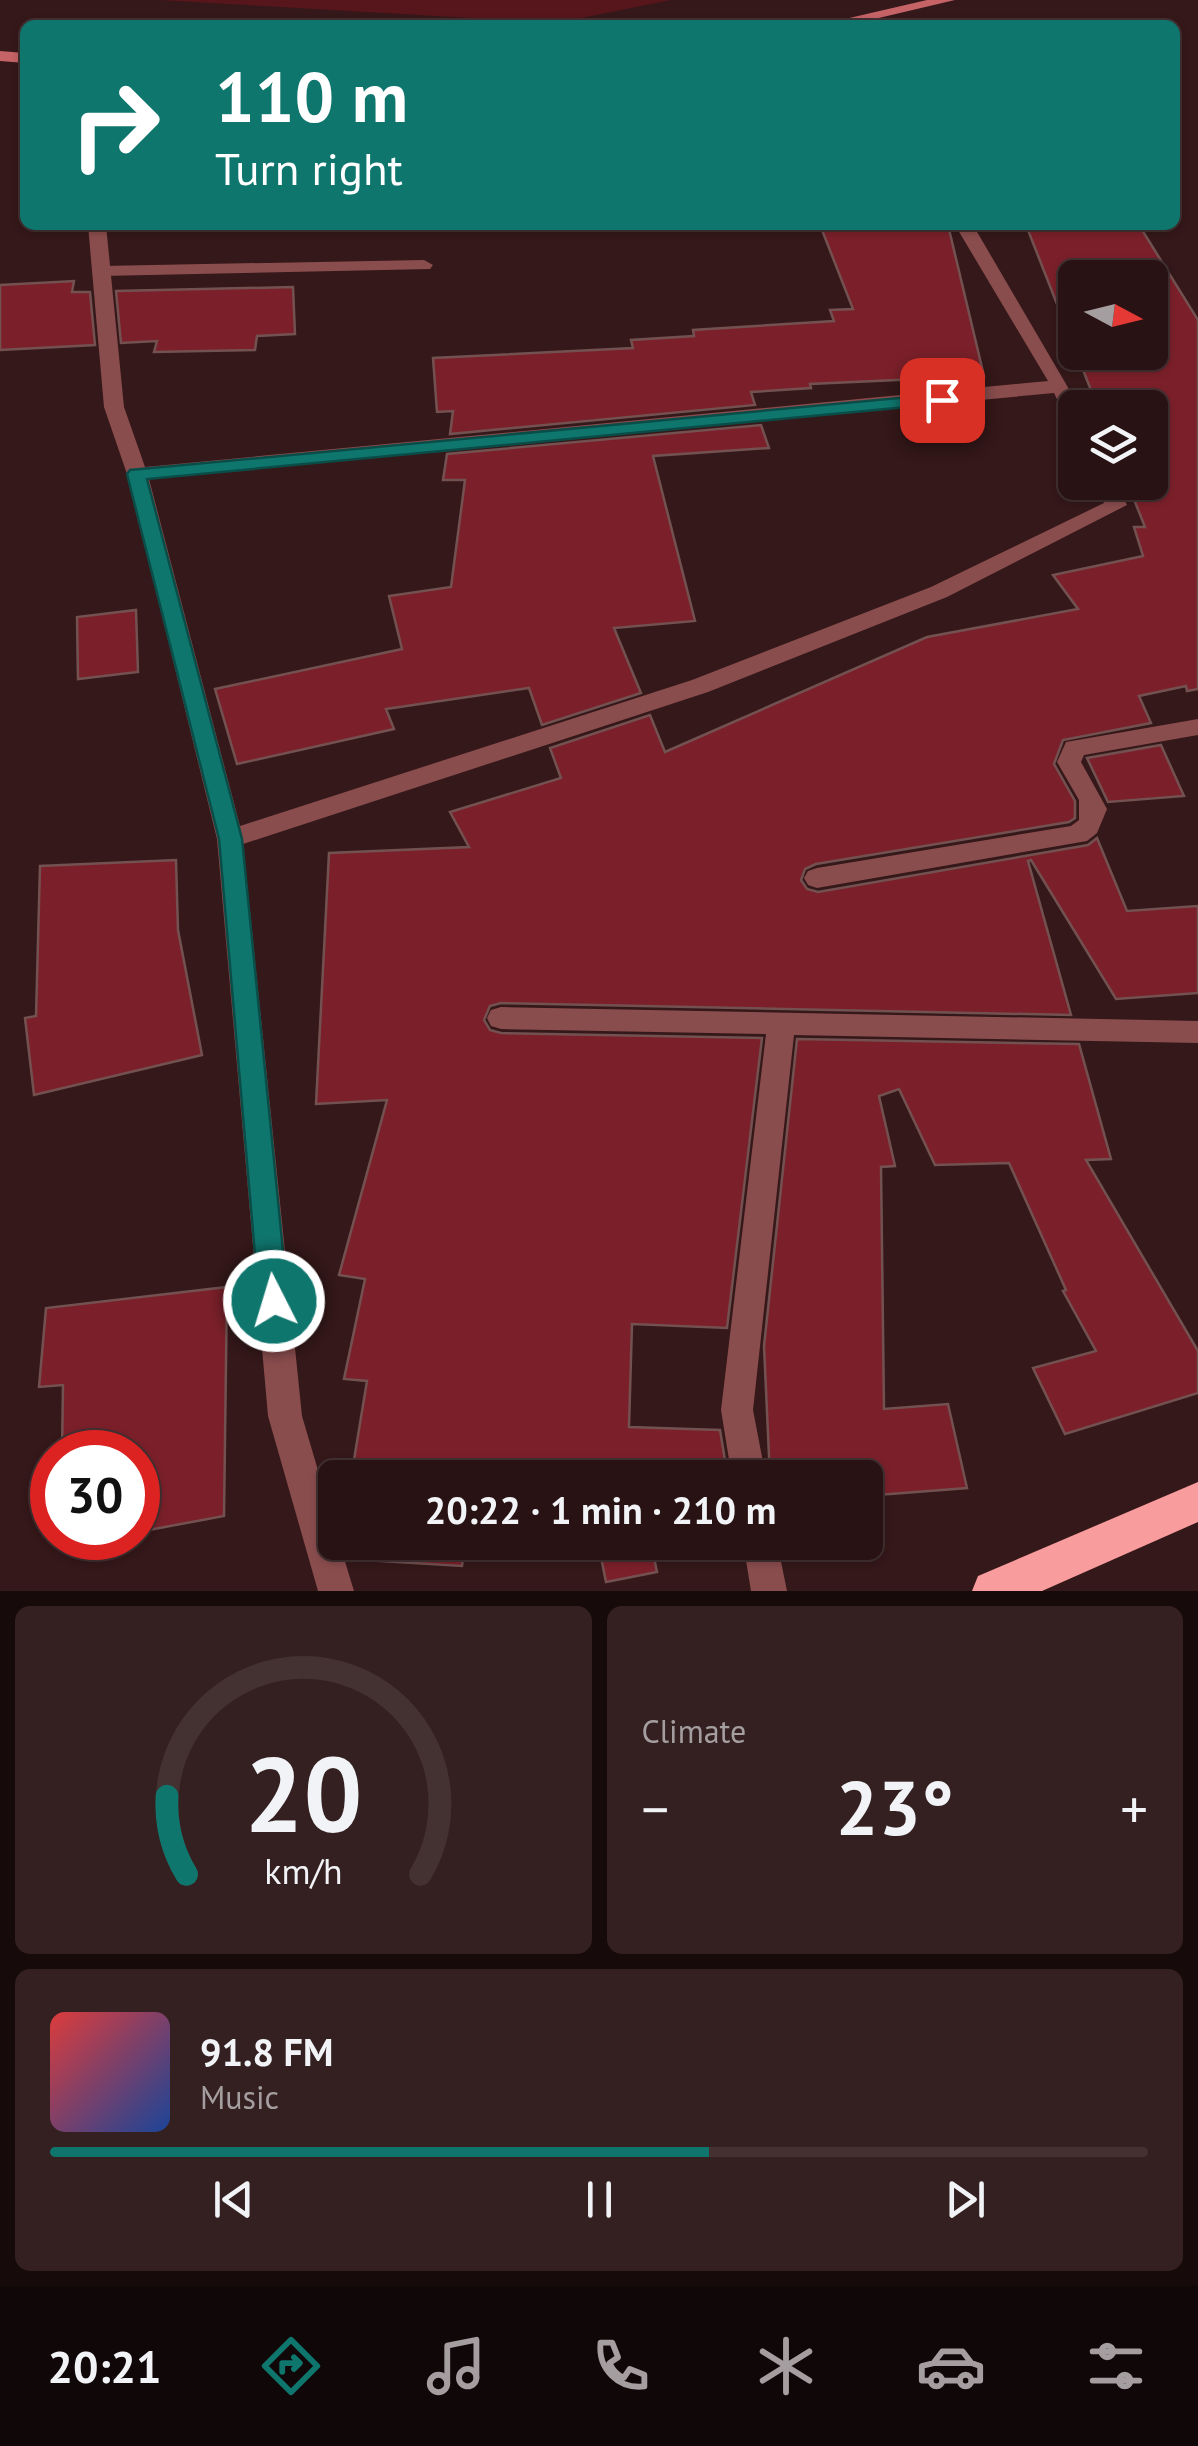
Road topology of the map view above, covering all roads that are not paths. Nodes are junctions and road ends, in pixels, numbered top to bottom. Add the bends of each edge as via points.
1 (948, 0) edge
2 (856, 20) edge
3 (98, 230) edge
4 (967, 230) edge
5 (424, 265) dead end
6 (102, 271) junction
7 (1060, 386) junction
8 (1062, 390) edge
9 (137, 474) junction
10 (1114, 500) edge
11 (1198, 726) edge
12 (230, 839) junction
13 (817, 878) dead end
14 (501, 1018) dead end
15 (780, 1023) junction
16 (1198, 1032) edge
17 (746, 1460) edge
18 (1198, 1502) edge
19 (763, 1560) edge
20 (336, 1591) edge
21 (769, 1591) edge
22 (992, 1591) edge

1 - 2 main road
3 - 6 street
4 - 7 street
5 - 6 street
6 - 9 street via 114,408
7 - 8 street
7 - 9 street
9 - 12 street
10 - 12 street via 1116,505 939,592 700,686
11 - 13 street via 1075,748 1070,762 1097,814 1078,834
12 - 20 street via 285,1416
14 - 15 street
15 - 16 street
15 - 17 street via 737,1410
18 - 22 highway
19 - 21 street

